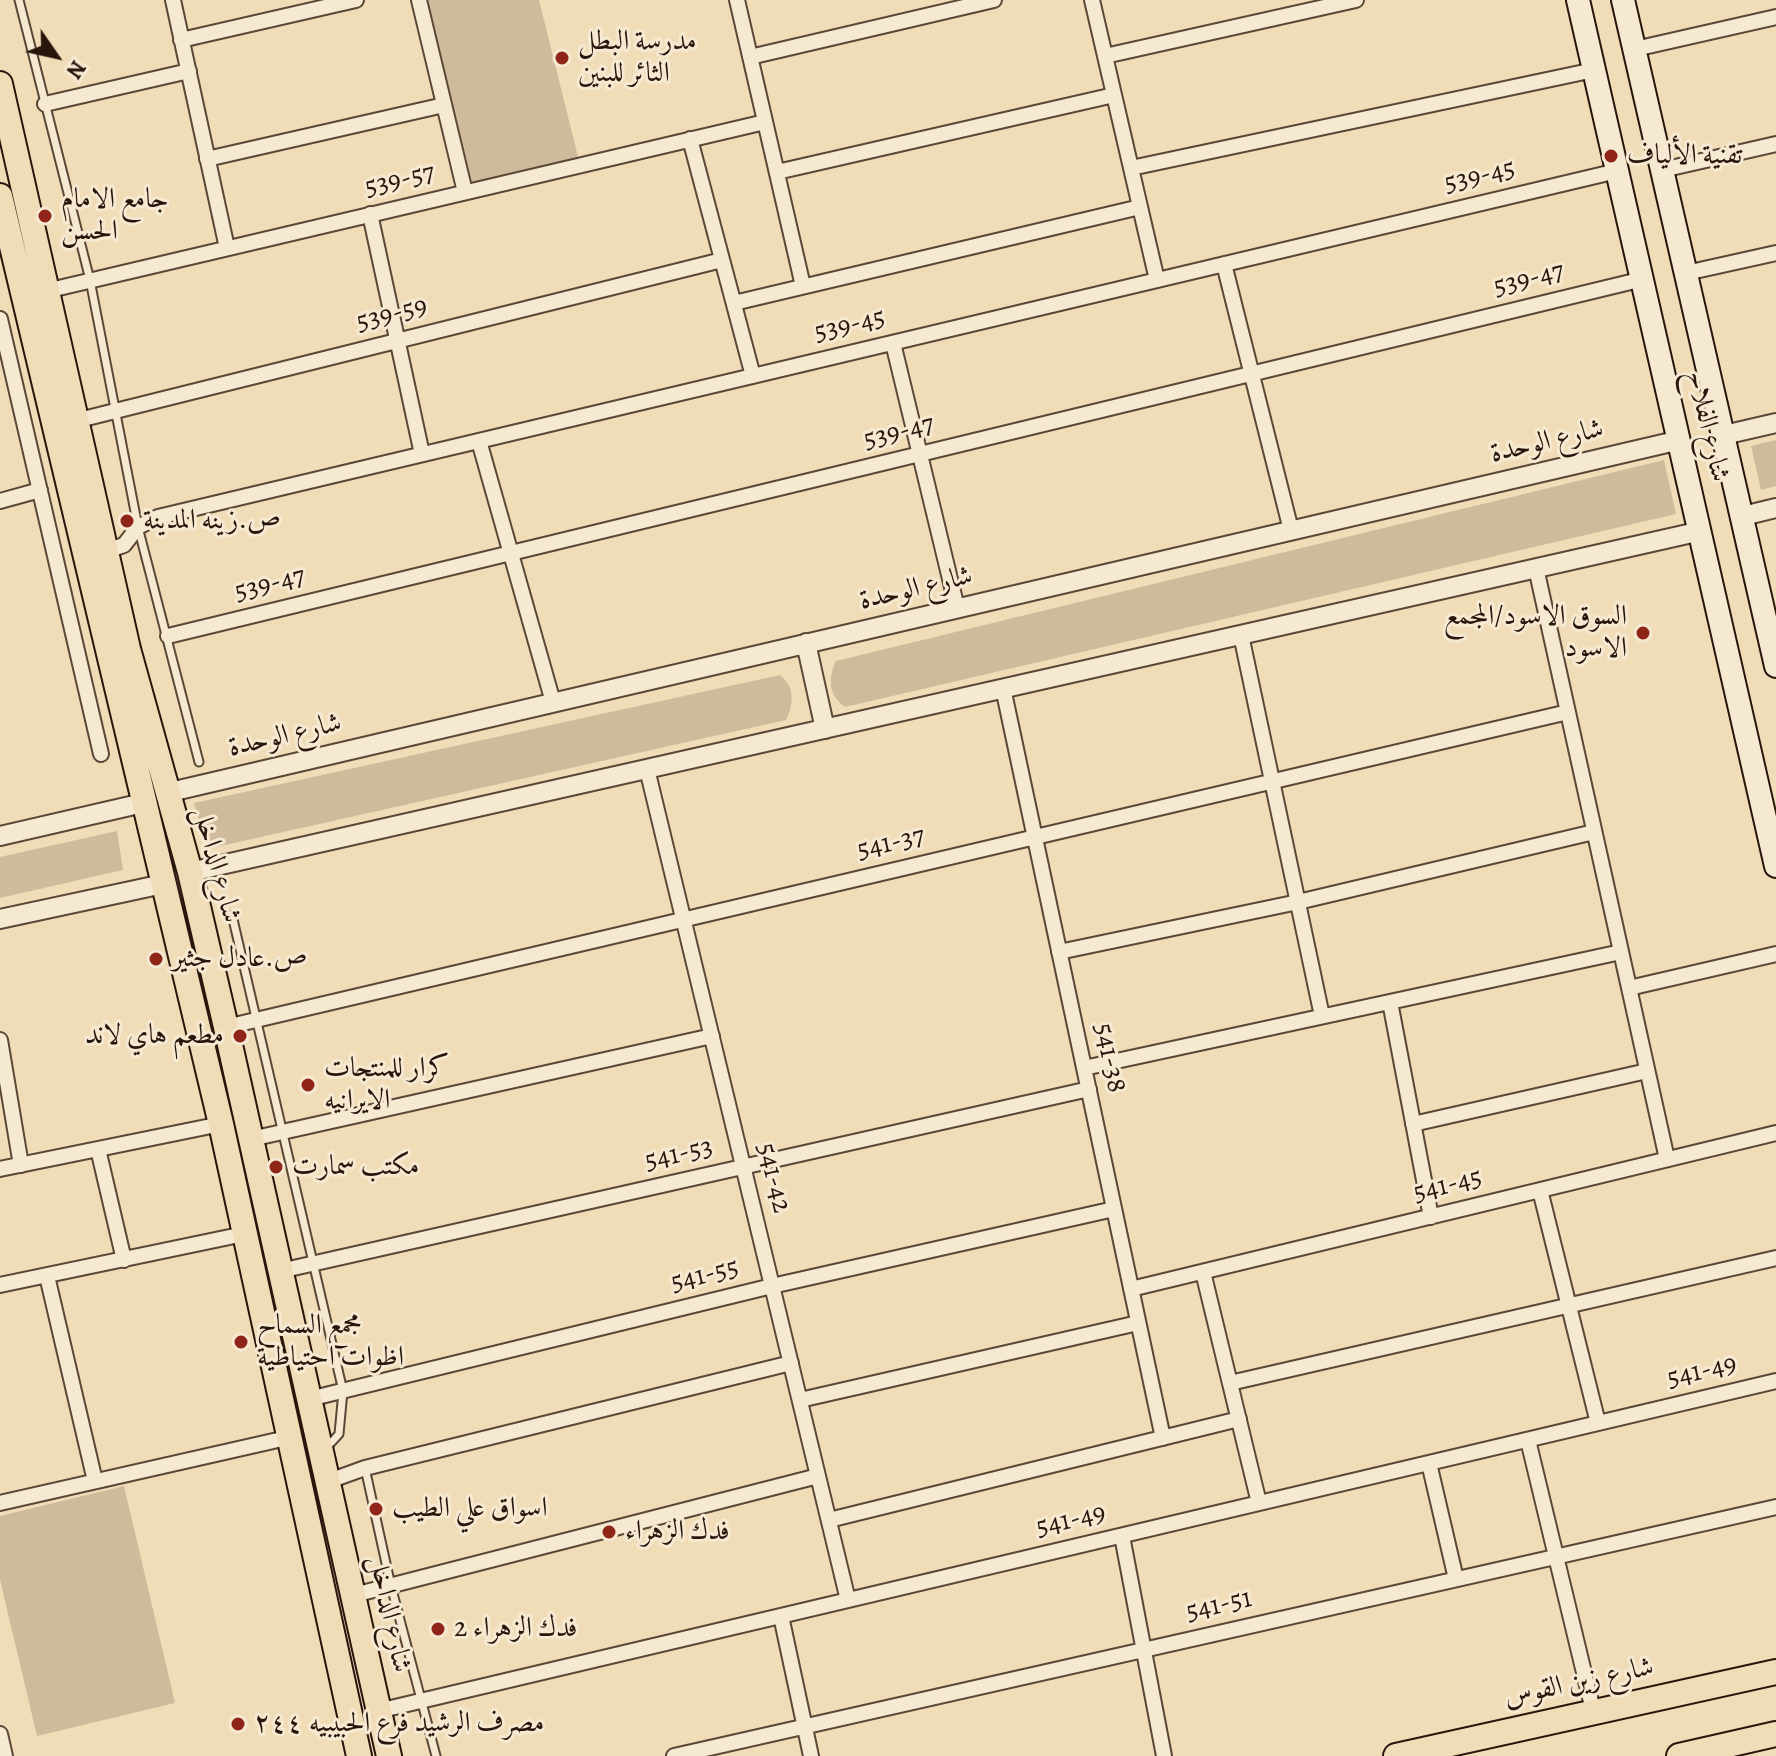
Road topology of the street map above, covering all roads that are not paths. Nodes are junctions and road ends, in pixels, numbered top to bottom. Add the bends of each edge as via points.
1 (19, 0) edge
2 (173, 0) edge
3 (356, 0) edge
4 (419, 0) edge
5 (737, 0) edge
6 (994, 0) edge
7 (1092, 0) edge
8 (1356, 0) edge
9 (1578, 0) edge
10 (1623, 0) edge
11 (1776, 17) edge
12 (181, 40) junction
13 (1635, 49) junction
14 (1105, 56) junction
15 (750, 57) junction
16 (1594, 70) junction
17 (189, 71) junction
18 (0, 84) edge
19 (1114, 95) junction
20 (45, 104) junction
21 (444, 105) junction
22 (765, 122) junction
23 (690, 139) junction
24 (1776, 144) edge
25 (207, 159) junction
26 (1131, 168) junction
27 (1662, 170) junction
28 (1617, 171) junction
29 (777, 172) junction
30 (465, 192) junction
31 (0, 196) edge
32 (1140, 207) junction
33 (370, 214) junction
34 (227, 248) junction
35 (1776, 253) edge
36 (722, 260) junction
37 (1224, 264) junction
38 (1686, 273) junction
39 (1643, 279) junction
40 (90, 280) junction
41 (1157, 280) junction
42 (803, 286) junction
43 (46, 291) junction
44 (734, 303) junction
45 (0, 319) edge
46 (398, 341) junction
47 (893, 343) junction
48 (1252, 374) junction
49 (753, 376) junction
50 (115, 411) junction
51 (75, 421) junction
52 (1776, 423) edge
53 (1724, 435) junction
54 (1680, 440) junction
55 (479, 441) junction
56 (422, 454) junction
57 (920, 454) junction
58 (40, 490) junction
59 (0, 501) edge
60 (1776, 508) edge
61 (1743, 516) junction
62 (138, 527) junction
63 (1291, 530) junction
64 (1701, 531) junction
65 (94, 552) junction
66 (511, 553) junction
67 (56, 559) junction
68 (1536, 568) junction
69 (957, 608) junction
70 (1241, 635) junction
71 (168, 636) junction
72 (806, 643) junction
73 (1776, 666) edge
74 (1003, 688) junction
75 (553, 702) junction
76 (1568, 712) junction
77 (825, 729) junction
78 (101, 754) dead end
79 (199, 762) dead end
80 (647, 769) junction
81 (1272, 782) junction
82 (166, 793) junction
83 (143, 803) junction
84 (1594, 832) junction
85 (0, 836) edge
86 (1035, 837) junction
87 (1776, 866) edge
88 (190, 872) junction
89 (163, 884) junction
90 (1298, 902) junction
91 (232, 915) dead end
92 (0, 919) edge
93 (684, 920) junction
94 (1059, 952) junction
95 (1621, 952) junction
96 (1776, 954) edge
97 (1629, 988) junction
98 (1390, 1002) junction
99 (1322, 1016) junction
100 (258, 1020) junction
101 (226, 1027) junction
102 (712, 1036) junction
103 (0, 1040) edge
104 (1084, 1068) junction
105 (1647, 1071) junction
106 (1089, 1089) junction
107 (221, 1124) junction
108 (1413, 1124) junction
109 (282, 1132) junction
110 (1776, 1133) edge
111 (251, 1139) junction
112 (98, 1149) junction
113 (1667, 1159) junction
114 (21, 1165) junction
115 (743, 1167) junction
116 (0, 1169) edge
117 (1540, 1190) junction
118 (1114, 1209) junction
119 (1431, 1217) junction
120 (244, 1234) junction
121 (1776, 1258) edge
122 (124, 1260) junction
123 (313, 1264) junction
124 (280, 1271) junction
125 (1203, 1272) junction
126 (47, 1276) junction
127 (0, 1285) edge
128 (772, 1286) junction
129 (1131, 1289) junction
130 (1569, 1306) junction
131 (1138, 1323) junction
132 (791, 1363) junction
133 (1776, 1381) edge
134 (1230, 1383) junction
135 (343, 1391) junction
136 (309, 1399) junction
137 (800, 1400) junction
138 (1239, 1419) junction
139 (1598, 1423) junction
140 (291, 1437) junction
141 (1163, 1438) junction
142 (1528, 1440) junction
143 (322, 1452) junction
144 (1429, 1463) junction
145 (365, 1468) junction
146 (818, 1476) junction
147 (95, 1481) junction
148 (329, 1481) junction
149 (0, 1503) edge
150 (1259, 1503) junction
151 (1776, 1507) edge
152 (829, 1520) junction
153 (1122, 1536) junction
154 (1556, 1557) junction
155 (1456, 1579) junction
156 (391, 1586) junction
157 (354, 1595) junction
158 (848, 1600) junction
159 (781, 1616) junction
160 (1144, 1650) junction
161 (1776, 1672) edge
162 (421, 1702) junction
163 (1593, 1710) junction
164 (378, 1711) junction
165 (805, 1726) junction
166 (0, 1734) edge
167 (1776, 1734) edge
168 (5, 1756) edge
169 (359, 1756) edge
170 (389, 1756) edge
171 (436, 1756) edge
172 (674, 1756) edge
173 (811, 1756) edge
174 (1164, 1756) edge
175 (1396, 1756) edge
176 (1679, 1756) edge

1 - 20 lane
2 - 12 street
3 - 12 street
4 - 21 street
5 - 15 street
6 - 15 street
7 - 14 street
8 - 14 street
9 - 16 main road, شارع الفلاح
10 - 13 main road, شارع الفلاح
11 - 13 street
12 - 17 street
13 - 27 main road, شارع الفلاح
14 - 19 street
15 - 22 street
16 - 26 street
16 - 28 main road, شارع الفلاح
17 - 20 street
17 - 25 street
18 - 43 main road, شارع الداخل
19 - 26 street
19 - 29 street
20 - 40 lane
21 - 25 street
21 - 30 street
22 - 23 street, 539-57
22 - 29 street
23 - 30 street, 539-57
23 - 36 street
24 - 27 street
25 - 34 street
26 - 32 street
27 - 38 main road, شارع الفلاح
28 - 37 street, 539-45
28 - 39 main road, شارع الفلاح
29 - 42 street
30 - 33 street, 539-57
31 - 65 main road, شارع الداخل
32 - 41 street
32 - 42 street
33 - 34 street, 539-57
33 - 46 street
34 - 40 street, 539-57
35 - 38 street
36 - 44 street
36 - 46 street, 539-59
37 - 41 street, 539-45
37 - 48 street
38 - 53 main road, شارع الفلاح
39 - 48 street, 539-47
39 - 54 main road, شارع الفلاح
40 - 43 street, 539-57
40 - 50 lane
41 - 47 street, 539-45
42 - 44 street
43 - 51 main road, شارع الداخل
44 - 49 street
45 - 58 street
46 - 50 street, 539-59
46 - 56 street
47 - 49 street, 539-45
47 - 57 street
48 - 57 street, 539-47
48 - 63 street
49 - 55 street, 539-45
50 - 51 street, 539-59
50 - 62 lane
51 - 65 main road, شارع الداخل
52 - 53 street
53 - 61 main road, شارع الفلاح
54 - 63 street, شارع الوحدة
54 - 64 main road, شارع الفلاح
55 - 56 street, 539-45
55 - 66 street
56 - 62 street, 539-45 via 158,517
57 - 66 street, 539-47
57 - 69 street
58 - 59 street
58 - 67 street
60 - 61 street
61 - 73 main road, شارع الفلاح
62 - 65 street, 539-45 via 131,540
62 - 71 lane
63 - 69 street, شارع الوحدة
64 - 68 street
64 - 87 main road, شارع الفلاح
65 - 67 street
65 - 82 main road, شارع الداخل
65 - 83 main road, شارع الداخل
66 - 71 street, 539-47
66 - 75 street
67 - 78 street
68 - 70 street
68 - 76 street
69 - 72 street, شارع الوحدة
70 - 74 street
70 - 81 street
71 - 79 lane
72 - 75 street, شارع الوحدة
72 - 77 street
74 - 77 street
74 - 86 street, 541-38
75 - 82 street, شارع الوحدة
76 - 81 street, 541-37
76 - 84 street
77 - 80 street
80 - 88 street
80 - 93 street, 541-42
81 - 86 street, 541-37
81 - 90 street
82 - 88 main road, شارع الداخل
83 - 85 street
83 - 89 main road, شارع الداخل
84 - 90 street
84 - 95 street
86 - 93 street, 541-37
86 - 94 street, 541-38
88 - 101 main road, شارع الداخل
89 - 92 street
89 - 107 main road, شارع الداخل
90 - 94 street
90 - 99 street
91 - 100 lane
93 - 100 street, 541-37
93 - 102 street, 541-42
94 - 104 street, 541-38
95 - 97 street
95 - 98 street
96 - 97 street
97 - 105 street
98 - 99 street
98 - 108 street
99 - 104 street
100 - 101 street, 541-37
100 - 109 lane
101 - 111 main road, شارع الداخل
102 - 109 street
102 - 115 street, 541-42
103 - 114 street
104 - 106 street, 541-38
105 - 108 street
105 - 113 street
106 - 115 street, 541-53
106 - 118 street, 541-38
107 - 112 street
107 - 120 main road, شارع الداخل
108 - 119 street
109 - 111 street
109 - 123 lane
110 - 113 street, 541-45
111 - 124 main road, شارع الداخل
112 - 114 street
112 - 122 street
113 - 117 street, 541-45
114 - 116 street
115 - 123 street, 541-53
115 - 128 street, 541-42
117 - 119 street, 541-45
117 - 130 street
118 - 128 street, 541-55
118 - 129 street, 541-38
119 - 125 street, 541-45
120 - 122 street
120 - 140 main road, شارع الداخل
121 - 130 street
122 - 126 street
123 - 124 street, 541-53
123 - 135 lane
124 - 136 main road, شارع الداخل
125 - 129 street, 541-45
125 - 134 street
126 - 127 street
126 - 147 street
128 - 132 street, 541-42
128 - 135 street, 541-55
129 - 131 street, 541-38
130 - 134 street
130 - 139 street
131 - 137 street
131 - 141 street, 541-38
132 - 137 street, 541-42
132 - 145 street
133 - 139 street, 541-49
134 - 138 street
135 - 136 street, 541-55
135 - 143 lane via 339,1434
136 - 143 main road, شارع الداخل
137 - 146 street, 541-42
138 - 141 street
138 - 150 street
139 - 142 street, 541-49
140 - 147 street
140 - 169 main road, شارع الداخل
141 - 152 street
142 - 144 street, 541-49
142 - 154 street
143 - 148 main road, شارع الداخل
144 - 150 street, 541-49
144 - 155 street
145 - 148 street
145 - 156 lane
146 - 152 street, 541-42
146 - 156 street
147 - 149 street
148 - 157 main road, شارع الداخل
150 - 153 street, 541-49
151 - 154 street, 541-51
152 - 158 street, 541-42
153 - 158 street, 541-49
153 - 160 street
154 - 155 street, 541-51
154 - 163 street
155 - 160 street, 541-51
156 - 157 street
156 - 162 lane
157 - 164 main road, شارع الداخل
158 - 159 street, 541-49
159 - 162 street, 541-49
159 - 165 street
160 - 165 street, 541-51
160 - 174 street
161 - 163 main road, شارع زين القوس
162 - 164 street, 541-49
162 - 171 lane
163 - 175 main road, شارع زين القوس
164 - 170 main road, شارع الداخل
165 - 172 street, 541-51
165 - 173 street
166 - 168 street
167 - 176 main road

